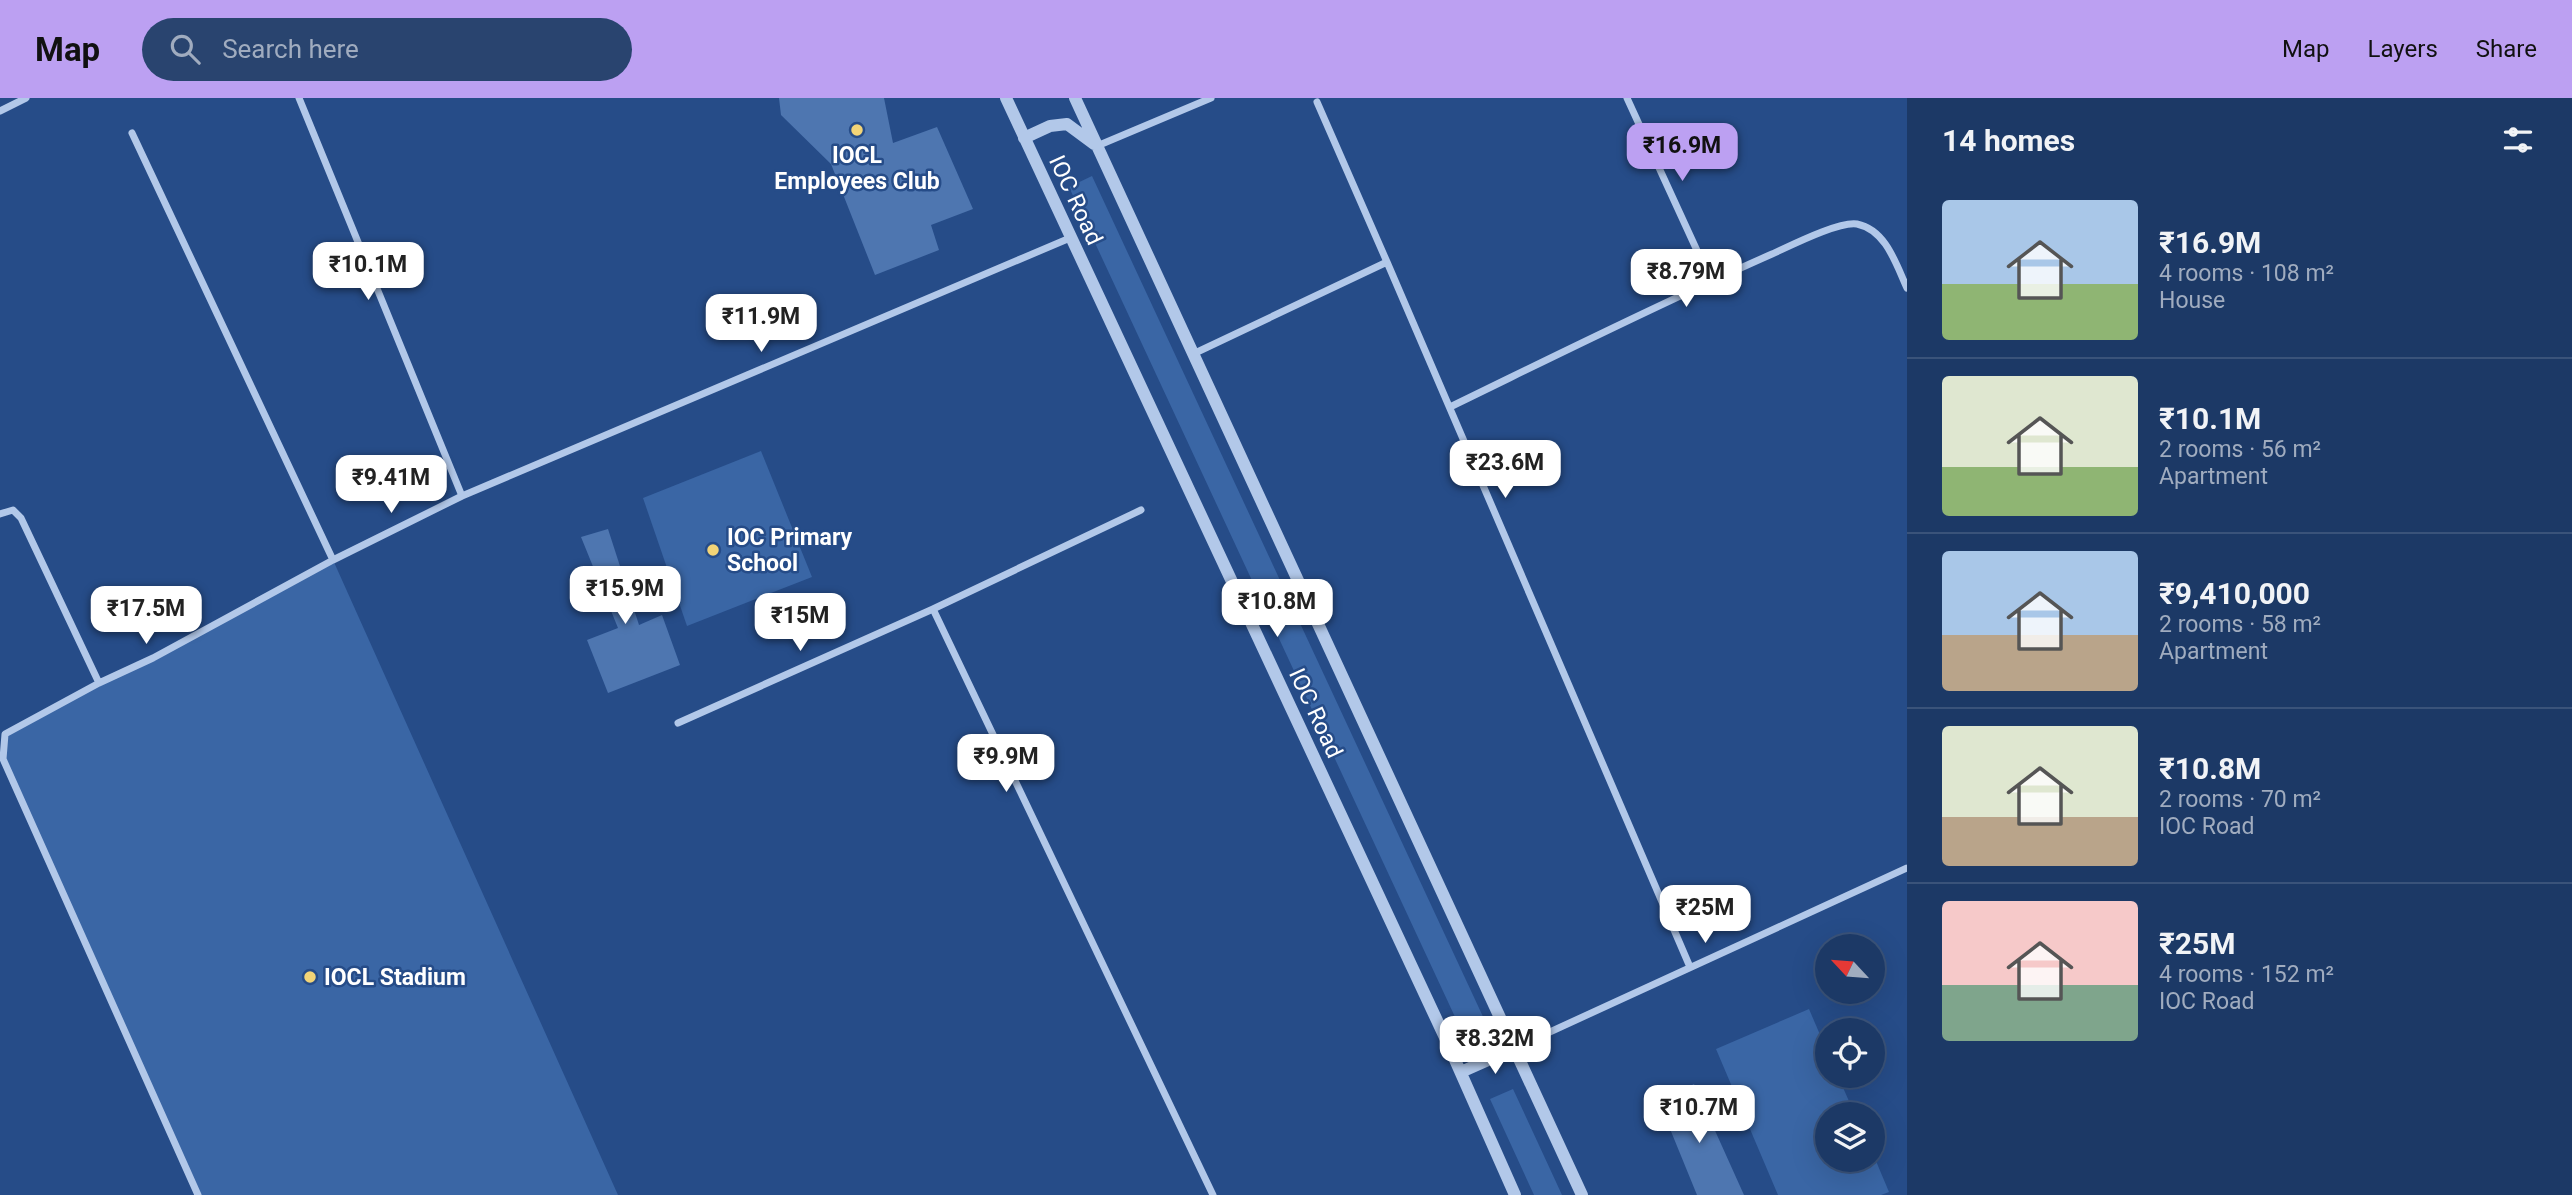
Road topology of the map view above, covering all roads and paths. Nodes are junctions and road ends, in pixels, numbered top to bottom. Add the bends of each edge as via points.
1 (26, 98) edge
2 (299, 98) edge
3 (1006, 98) edge
4 (1075, 98) edge
5 (1210, 98) edge
6 (1627, 98) edge
7 (1317, 102) dead end
8 (0, 110) edge
9 (132, 133) dead end
10 (1024, 138) junction
11 (1097, 146) junction
12 (1070, 238) junction
13 (1387, 262) junction
14 (1712, 281) junction
15 (1907, 288) edge
16 (1192, 355) junction
17 (1450, 407) junction
18 (462, 496) junction
19 (1141, 510) dead end
20 (0, 514) edge
21 (333, 559) junction
22 (933, 609) junction
23 (99, 683) junction
24 (678, 723) dead end
25 (2, 735) edge
26 (1907, 868) edge
27 (1690, 967) junction
28 (1515, 1048) junction
29 (1461, 1072) junction
30 (198, 1195) edge
31 (1213, 1195) edge
32 (1515, 1195) edge
33 (1582, 1195) edge

1 - 8 street
2 - 18 street
3 - 10 street, IOC Road
4 - 11 street, IOC Road
5 - 11 street
6 - 14 street
7 - 13 street
9 - 21 street
10 - 11 street via 1067,124
10 - 12 street, IOC Road
11 - 16 street, IOC Road
12 - 18 street
12 - 29 street, IOC Road
13 - 16 street
13 - 17 street
14 - 15 street via 1821,232 1853,223 1886,243
14 - 17 street
16 - 28 street, IOC Road
17 - 27 street
18 - 21 street
19 - 22 street
20 - 23 street via 13,510 21,518
21 - 23 street
22 - 24 street
22 - 31 street
23 - 25 street
25 - 30 street via 3,759
26 - 27 street
27 - 28 street
28 - 29 street
28 - 33 street, IOC Road
29 - 32 street, IOC Road

